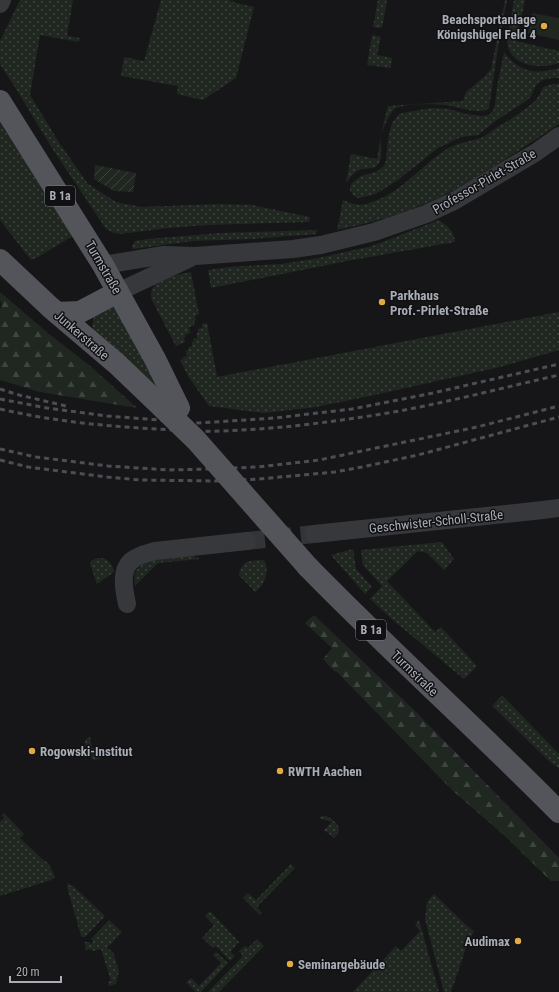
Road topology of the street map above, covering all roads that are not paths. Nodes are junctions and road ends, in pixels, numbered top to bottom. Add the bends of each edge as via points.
1 (2, 0) edge
2 (0, 4) edge
3 (0, 102) edge
4 (559, 136) edge
5 (195, 256) junction
6 (0, 260) edge
7 (103, 265) junction
8 (118, 292) junction
9 (57, 313) junction
10 (172, 408) junction
11 (559, 508) edge
12 (314, 534) tunnel mouth
13 (248, 541) tunnel mouth
14 (127, 604) dead end
15 (559, 812) edge

1 - 2 street
3 - 7 main road, Turmstraße / B 1a
4 - 5 street, Professor-Pirlet-Straße via 454,201 426,214 374,232 293,249
5 - 7 street, Professor-Pirlet-Straße via 164,256
5 - 8 street, Professor-Pirlet-Straße
6 - 9 main road, Junkerstraße / B 1a
7 - 8 main road, Turmstraße / B 1a
8 - 9 main road via 80,312
8 - 10 main road, Turmstraße / B 1a via 155,359
9 - 10 main road, Junkerstraße / B 1a
10 - 15 main road, Turmstraße / B 1a, bridge via 196,440 308,567
11 - 12 street, Geschwister-Scholl-Straße
13 - 14 street via 155,551 141,555 131,561 125,570 124,591

